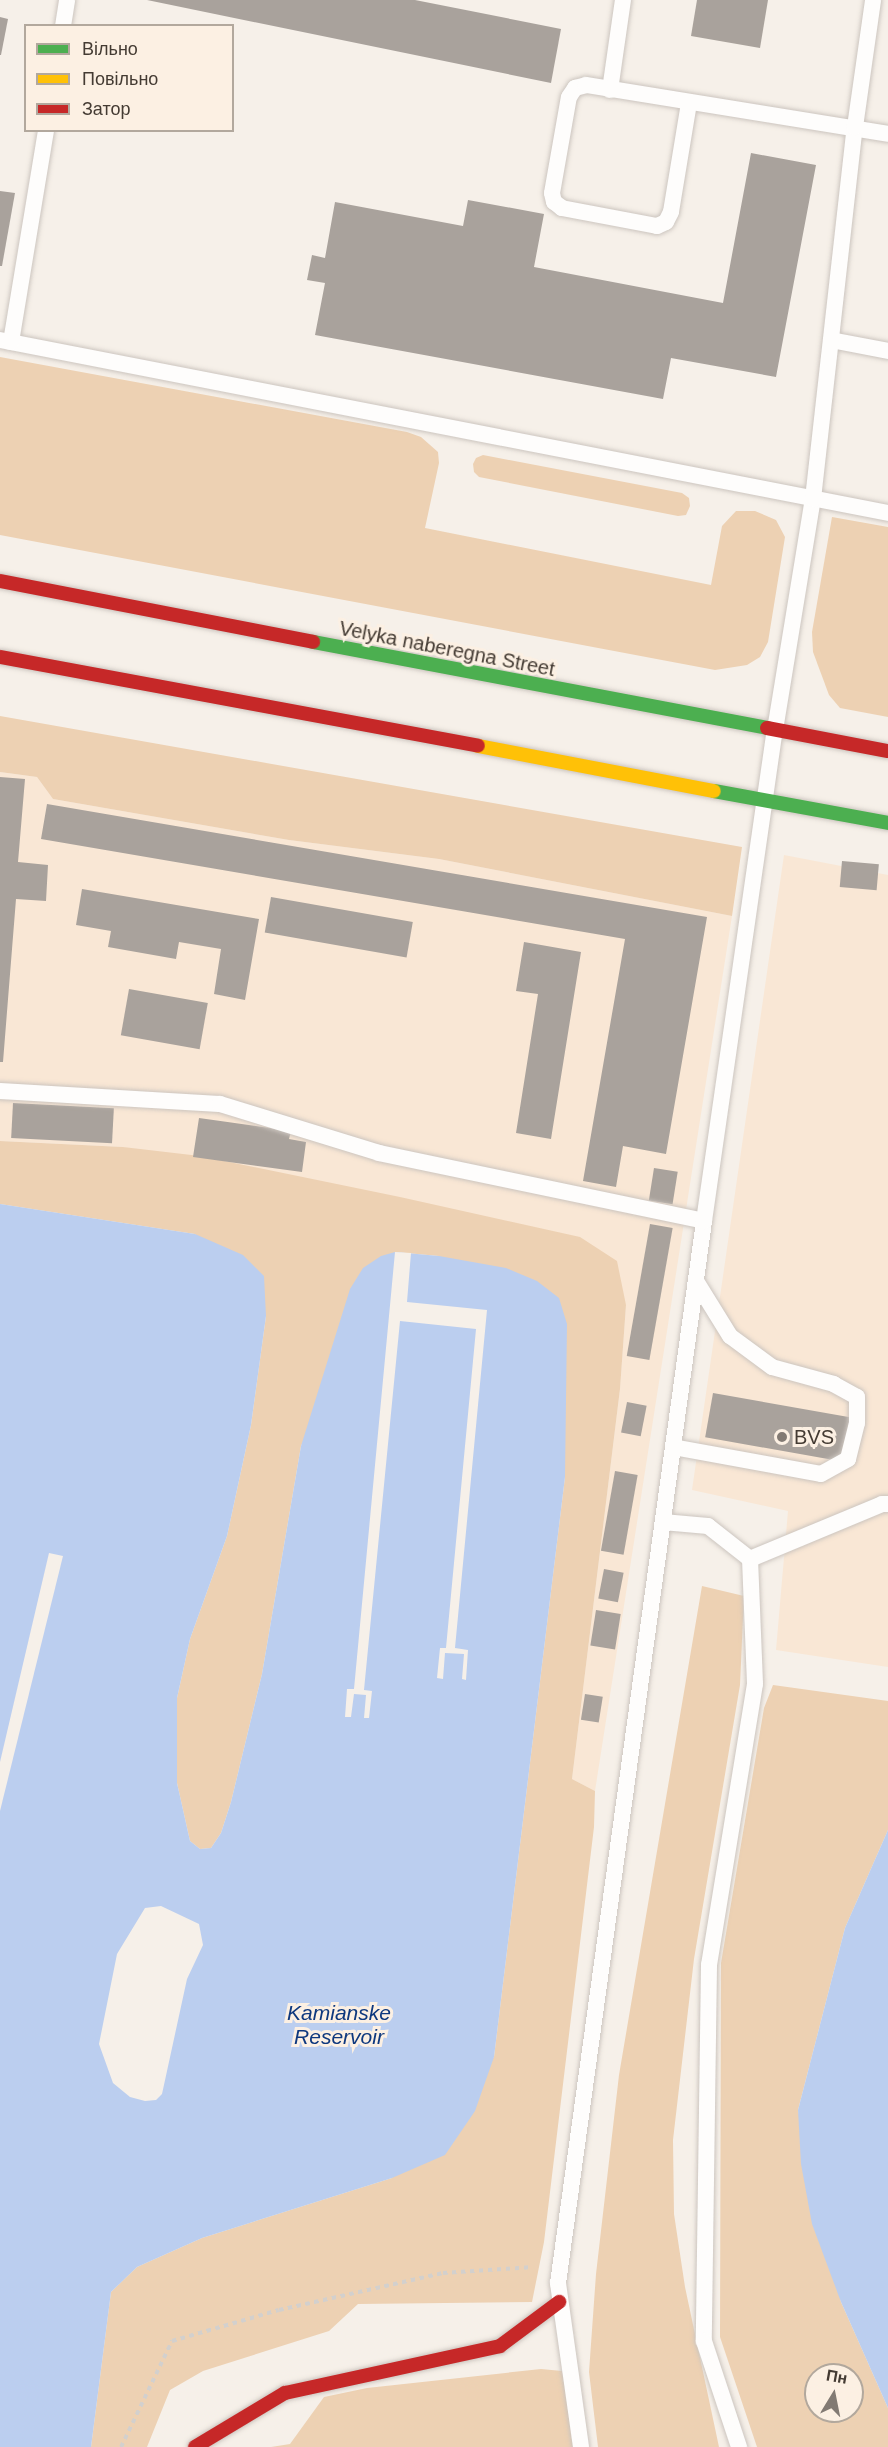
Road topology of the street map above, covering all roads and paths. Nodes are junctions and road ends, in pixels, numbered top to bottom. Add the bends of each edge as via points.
1 (67, 0) edge
2 (623, 0) edge
3 (873, 0) edge
4 (63, 24) edge
5 (610, 90) junction
6 (689, 103) junction
7 (855, 127) junction
8 (46, 132) edge
9 (888, 134) edge
10 (831, 340) junction
11 (6, 341) edge
12 (888, 351) edge
13 (813, 499) junction
14 (888, 513) edge
15 (0, 581) edge
16 (0, 657) edge
17 (775, 730) junction
18 (888, 751) edge
19 (765, 800) junction
20 (888, 823) edge
21 (0, 1091) edge
22 (704, 1221) junction
23 (696, 1281) junction
24 (673, 1447) junction
25 (888, 1504) edge
26 (663, 1522) junction
27 (750, 1559) junction
28 (561, 2265) junction
29 (559, 2301) junction
30 (121, 2447) edge
31 (195, 2447) edge
32 (581, 2447) edge
33 (739, 2447) edge

1 - 4 lane
2 - 5 lane
3 - 7 lane
5 - 6 lane
5 - 6 lane via 586,85 575,88 569,97 552,193 562,208 657,226 666,222 671,212
6 - 7 lane
7 - 9 lane
7 - 10 lane
8 - 11 lane
10 - 12 lane
10 - 13 lane
11 - 13 lane
13 - 14 lane
13 - 17 lane
15 - 17 street, Velyka naberegna Street
16 - 19 street
17 - 18 street, Velyka naberegna Street
17 - 19 lane
19 - 20 street
19 - 22 lane
21 - 22 lane via 220,1104 379,1153
22 - 23 lane
23 - 24 lane
23 - 24 lane via 730,1336 772,1366 834,1384 857,1396 857,1423 848,1459 821,1474
24 - 26 lane
25 - 27 lane
26 - 27 lane via 708,1526
26 - 28 lane
27 - 33 lane via 755,1684 709,1965 704,2341
28 - 29 lane
28 - 30 path via 444,2273 279,2310 172,2341
29 - 31 street via 500,2346 285,2394
29 - 32 lane

